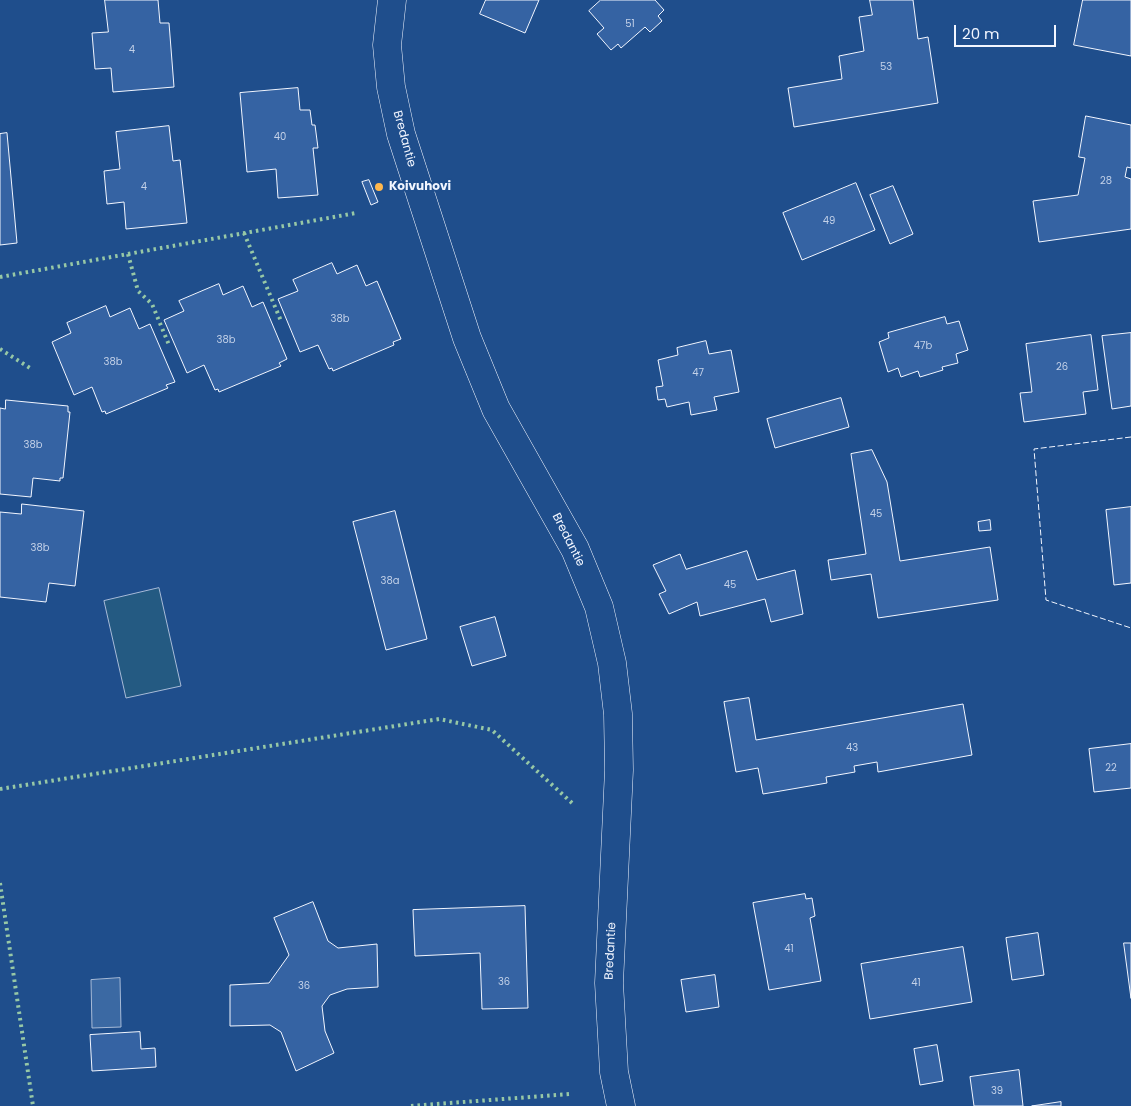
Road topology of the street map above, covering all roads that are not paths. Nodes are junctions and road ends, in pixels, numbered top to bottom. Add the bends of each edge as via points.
1 (392, 0) edge
2 (621, 1106) edge

1 - 2 street, Bredantie via 387,45 391,87 401,134 467,338 496,409 575,549 599,607 612,663 618,714 619,770 609,983 613,1064

